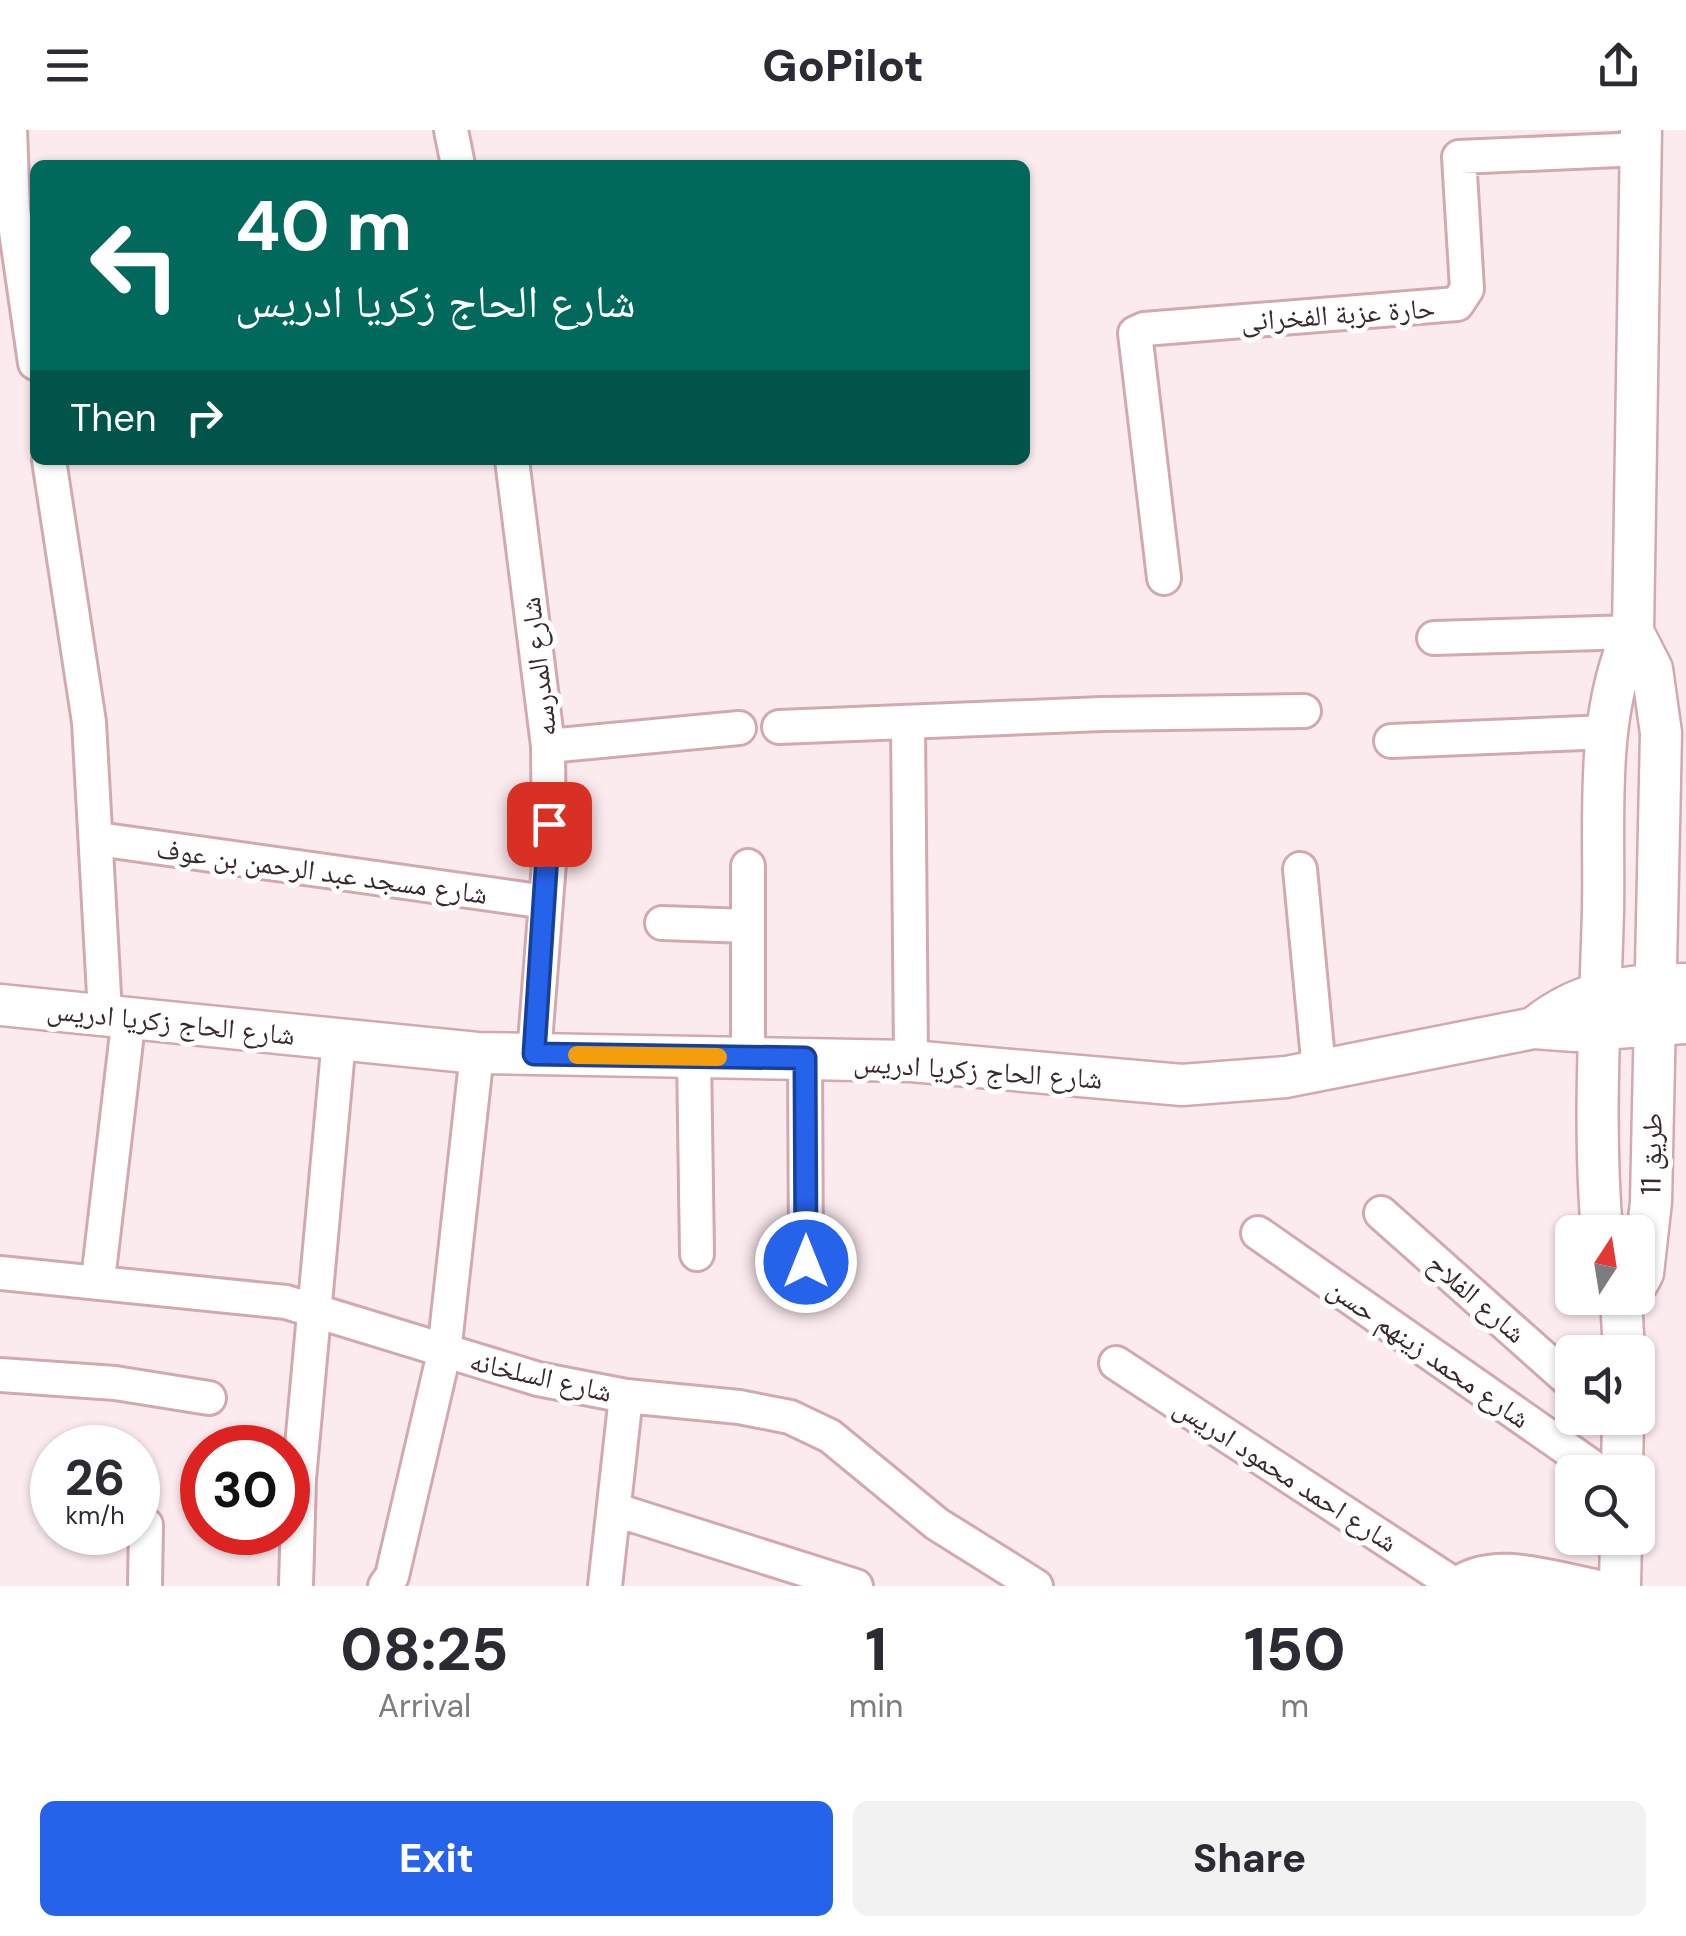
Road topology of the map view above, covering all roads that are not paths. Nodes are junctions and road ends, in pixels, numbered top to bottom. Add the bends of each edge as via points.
1 (10, 130) edge
2 (451, 130) edge
3 (1641, 140) edge
4 (457, 160) edge
5 (25, 226) edge
6 (30, 294) edge
7 (50, 465) edge
8 (513, 465) edge
9 (1164, 578) dead end
10 (1633, 632) junction
11 (1434, 638) dead end
12 (1304, 712) dead end
13 (908, 725) junction
14 (779, 727) dead end
15 (739, 728) dead end
16 (1608, 732) junction
17 (1390, 741) dead end
18 (548, 746) junction
19 (98, 839) junction
20 (748, 866) dead end
21 (1300, 870) dead end
22 (546, 902) junction
23 (662, 923) dead end
24 (748, 926) junction
25 (1670, 984) edge
26 (0, 1005) edge
27 (1601, 1010) junction
28 (117, 1015) junction
29 (1670, 1024) edge
30 (339, 1039) junction
31 (477, 1053) junction
32 (534, 1054) junction
33 (694, 1057) junction
34 (748, 1058) junction
35 (805, 1058) junction
36 (910, 1061) junction
37 (1319, 1070) junction
38 (1381, 1213) dead end
39 (1602, 1215) edge
40 (1649, 1215) edge
41 (1258, 1234) dead end
42 (698, 1254) dead end
43 (806, 1262) dead end
44 (0, 1273) edge
45 (98, 1280) junction
46 (315, 1309) junction
47 (444, 1353) junction
48 (1116, 1362) dead end
49 (1555, 1367) edge
50 (0, 1375) edge
51 (626, 1396) junction
52 (209, 1398) dead end
53 (1576, 1455) edge
54 (616, 1510) junction
55 (146, 1555) edge
56 (1621, 1555) edge
57 (305, 1584) edge
58 (1454, 1585) edge
59 (145, 1586) edge
60 (385, 1586) edge
61 (606, 1586) edge
62 (856, 1586) edge
63 (1036, 1586) edge
64 (1594, 1586) edge
65 (1620, 1586) edge

1 - 5 street
2 - 4 street
3 - 9 street, حارة عزبة الفخرانى via 1460,157 1467,289 1457,304 1135,333
3 - 10 street
5 - 6 street
7 - 19 street via 90,722
8 - 18 street, شارع المدرسه
10 - 11 street
10 - 16 street, طريق 11 via 1616,668
10 - 25 street, طريق 11 via 1652,669 1661,733
12 - 13 street
13 - 14 street
13 - 36 street
15 - 18 street
16 - 17 street
16 - 27 street, طريق 11
18 - 22 street, شارع المدرسه
19 - 22 street, شارع مسجد عبد الرحمن بن عوف
19 - 28 street
20 - 24 street
21 - 37 street
22 - 32 street, شارع المدرسه
23 - 24 street
24 - 34 street
25 - 27 street, شارع الحاج زكريا ادريس
25 - 29 street, طريق 11
26 - 28 street, شارع الحاج زكريا ادريس
27 - 29 street, شارع الحاج زكريا ادريس
27 - 37 street, شارع الحاج زكريا ادريس
27 - 39 street, طريق 11
28 - 30 street, شارع الحاج زكريا ادريس
28 - 45 street
29 - 40 street, طريق 11
30 - 31 street, شارع الحاج زكريا ادريس
30 - 46 street
31 - 32 street, شارع الحاج زكريا ادريس
31 - 47 street
32 - 33 street, شارع الحاج زكريا ادريس
33 - 34 street, شارع الحاج زكريا ادريس
33 - 42 street
34 - 35 street, شارع الحاج زكريا ادريس
35 - 36 street, شارع الحاج زكريا ادريس
35 - 43 street
36 - 37 street, شارع الحاج زكريا ادريس via 1182,1084
38 - 49 street, شارع الفلاح
41 - 53 street, شارع محمد زينهم حسن
44 - 45 street, شارع السلخانه
45 - 46 street, شارع السلخانه
46 - 47 street, شارع السلخانه
46 - 57 street
47 - 51 street, شارع السلخانه
47 - 60 street
48 - 58 street, شارع احمد محمود ادريس
50 - 52 street
51 - 54 street
51 - 63 street, شارع السلخانه via 739,1407 810,1424 937,1524
54 - 61 street
54 - 62 street
55 - 59 street
56 - 65 street
58 - 64 street via 1500,1570

